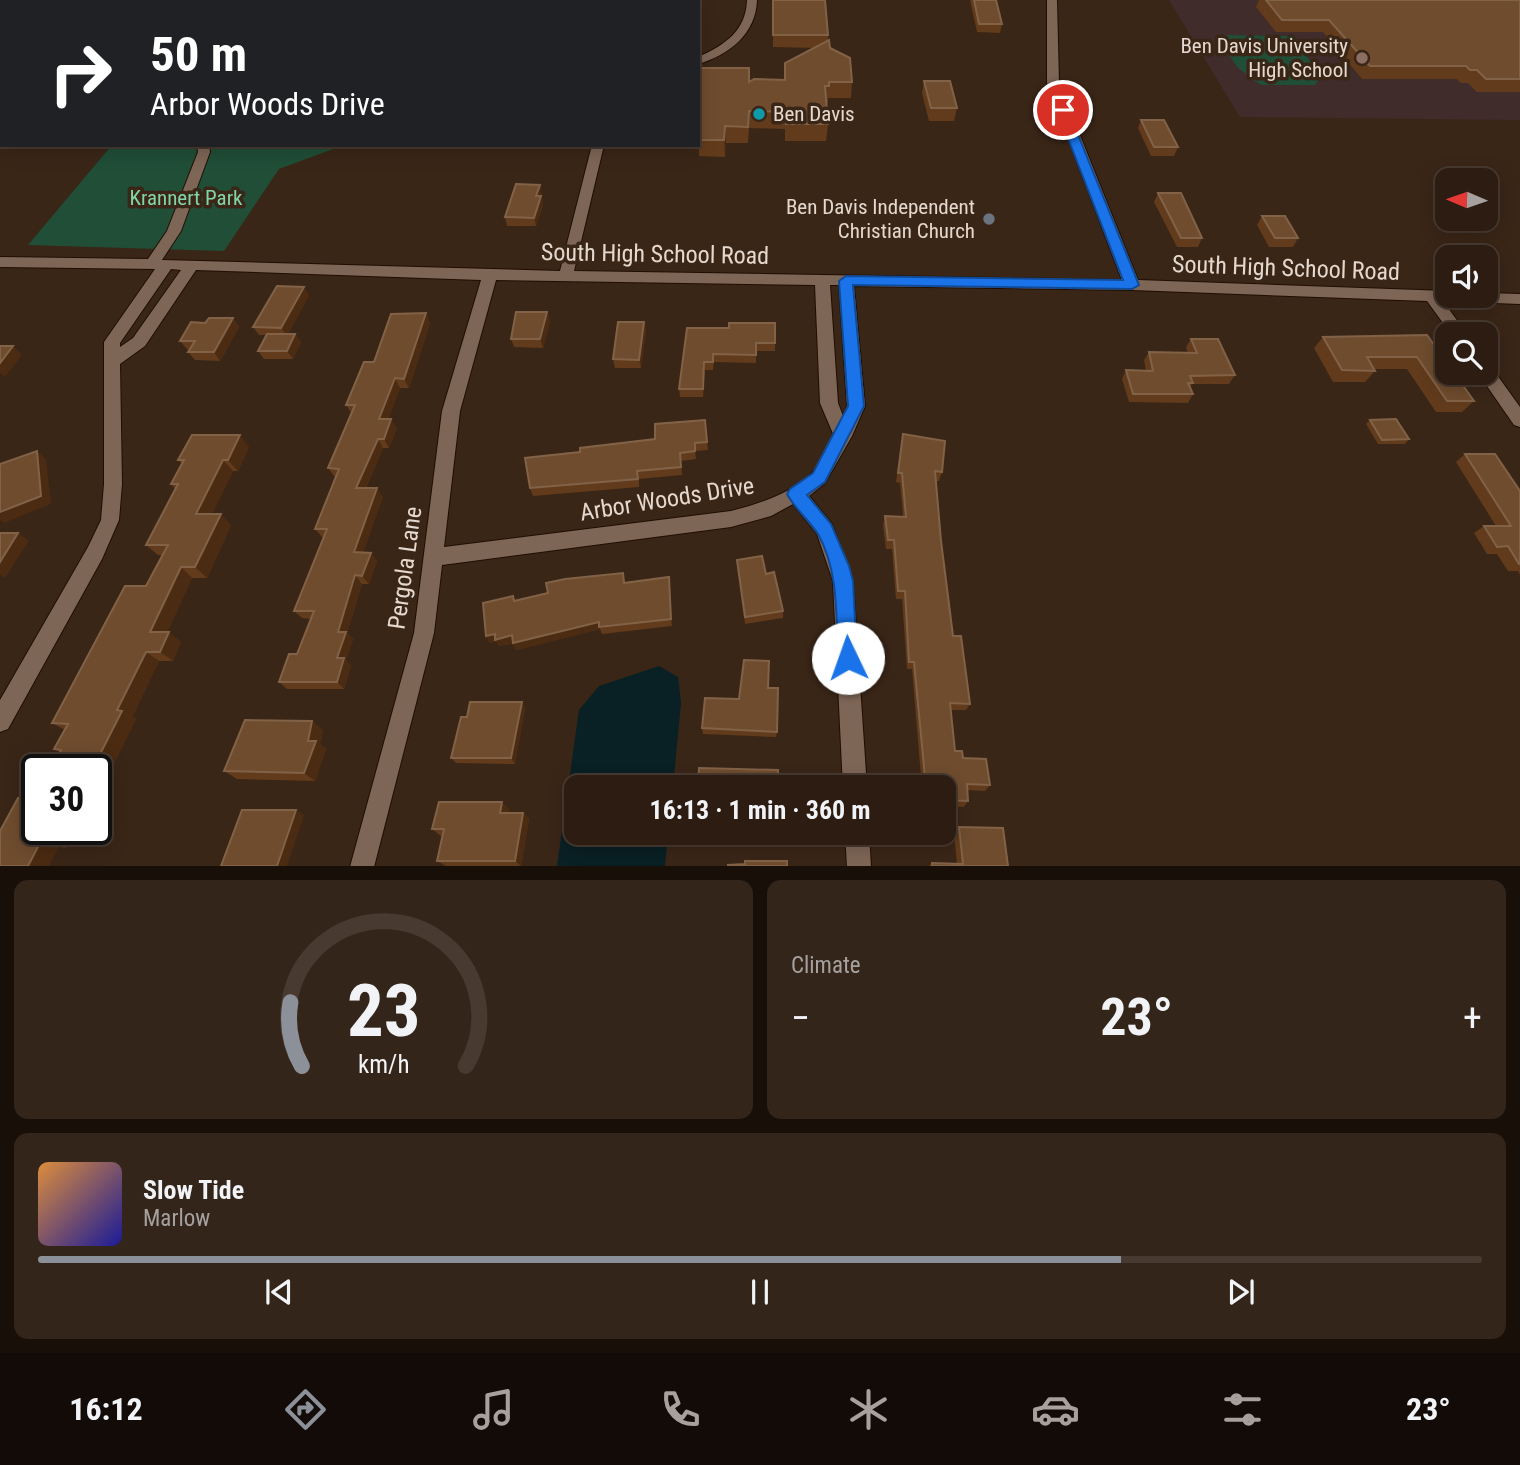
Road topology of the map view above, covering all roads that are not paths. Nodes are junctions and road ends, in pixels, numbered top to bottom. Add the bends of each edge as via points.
1 (752, 0) edge
2 (1052, 0) edge
3 (700, 60) edge
4 (203, 147) edge
5 (598, 147) edge
6 (0, 262) edge
7 (159, 265) junction
8 (192, 265) junction
9 (490, 275) junction
10 (566, 275) junction
11 (822, 280) junction
12 (846, 281) junction
13 (1132, 285) junction
14 (1432, 297) junction
15 (1520, 299) edge
16 (1450, 322) edge
17 (114, 360) junction
18 (1495, 385) edge
19 (1520, 420) edge
20 (843, 436) junction
21 (796, 494) junction
22 (435, 557) junction
23 (0, 721) edge
24 (854, 775) edge
25 (858, 845) edge
26 (362, 866) edge
27 (859, 866) edge

1 - 3 street via 749,23 738,37
2 - 13 street via 1052,83
4 - 7 street
5 - 10 street
6 - 7 street, South High School Road
7 - 8 street, South High School Road
7 - 17 street via 112,342
8 - 9 street, South High School Road
8 - 17 street via 139,342
9 - 10 street, South High School Road
9 - 22 street, Pergola Lane via 451,411
10 - 11 street, South High School Road
11 - 12 street, South High School Road
11 - 20 street via 829,402
12 - 13 street, South High School Road
12 - 20 street, Arbor Woods Drive via 856,406
13 - 14 street, South High School Road
14 - 15 street, South High School Road
14 - 16 street
17 - 23 street via 110,520
18 - 19 street
20 - 21 street, Arbor Woods Drive via 819,478
21 - 22 street, Arbor Woods Drive via 731,519
21 - 24 street via 825,530 844,581
22 - 26 street, Pergola Lane via 424,633
25 - 27 street

